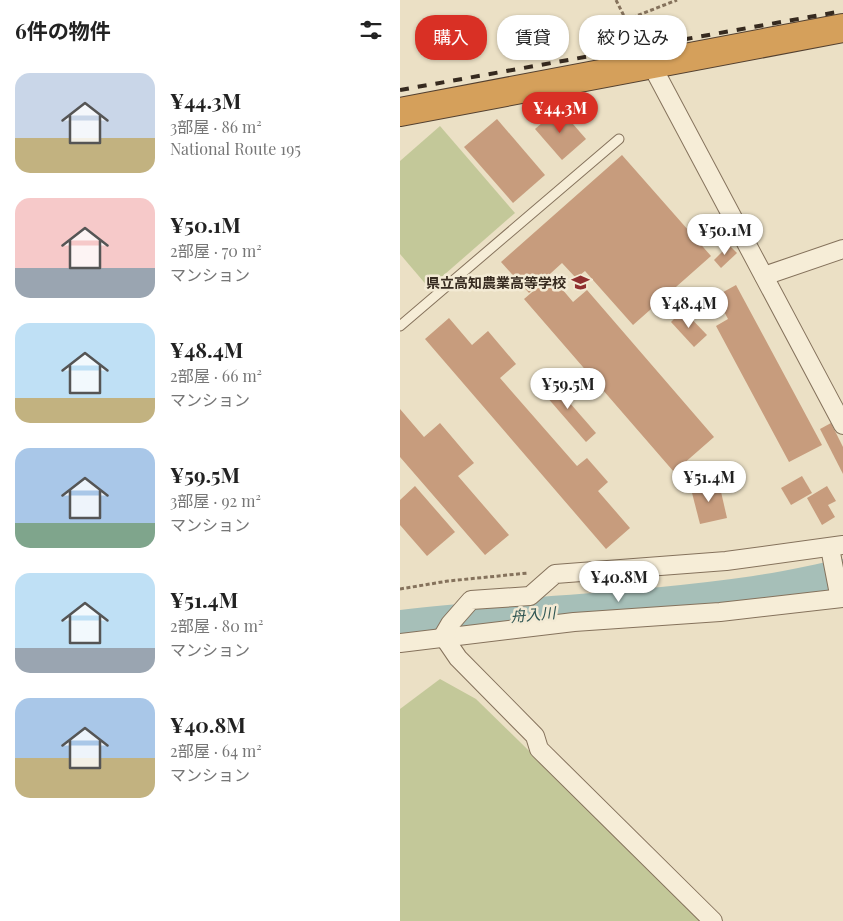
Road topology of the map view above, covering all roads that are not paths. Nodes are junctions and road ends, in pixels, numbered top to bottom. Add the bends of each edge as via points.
1 (843, 28) edge
2 (651, 64) junction
3 (400, 112) edge
4 (620, 139) dead end
5 (843, 249) edge
6 (764, 276) junction
7 (400, 326) edge
8 (843, 425) edge
9 (835, 551) edge
10 (842, 594) edge
11 (446, 630) junction
12 (400, 643) edge
13 (713, 921) edge

1 - 2 highway
2 - 3 highway
2 - 6 street
4 - 7 lane
5 - 6 street
6 - 8 street
9 - 10 street
9 - 11 street via 555,574 530,596 471,600
10 - 11 street via 720,612
11 - 12 street
11 - 13 street via 458,658 535,736 539,749

